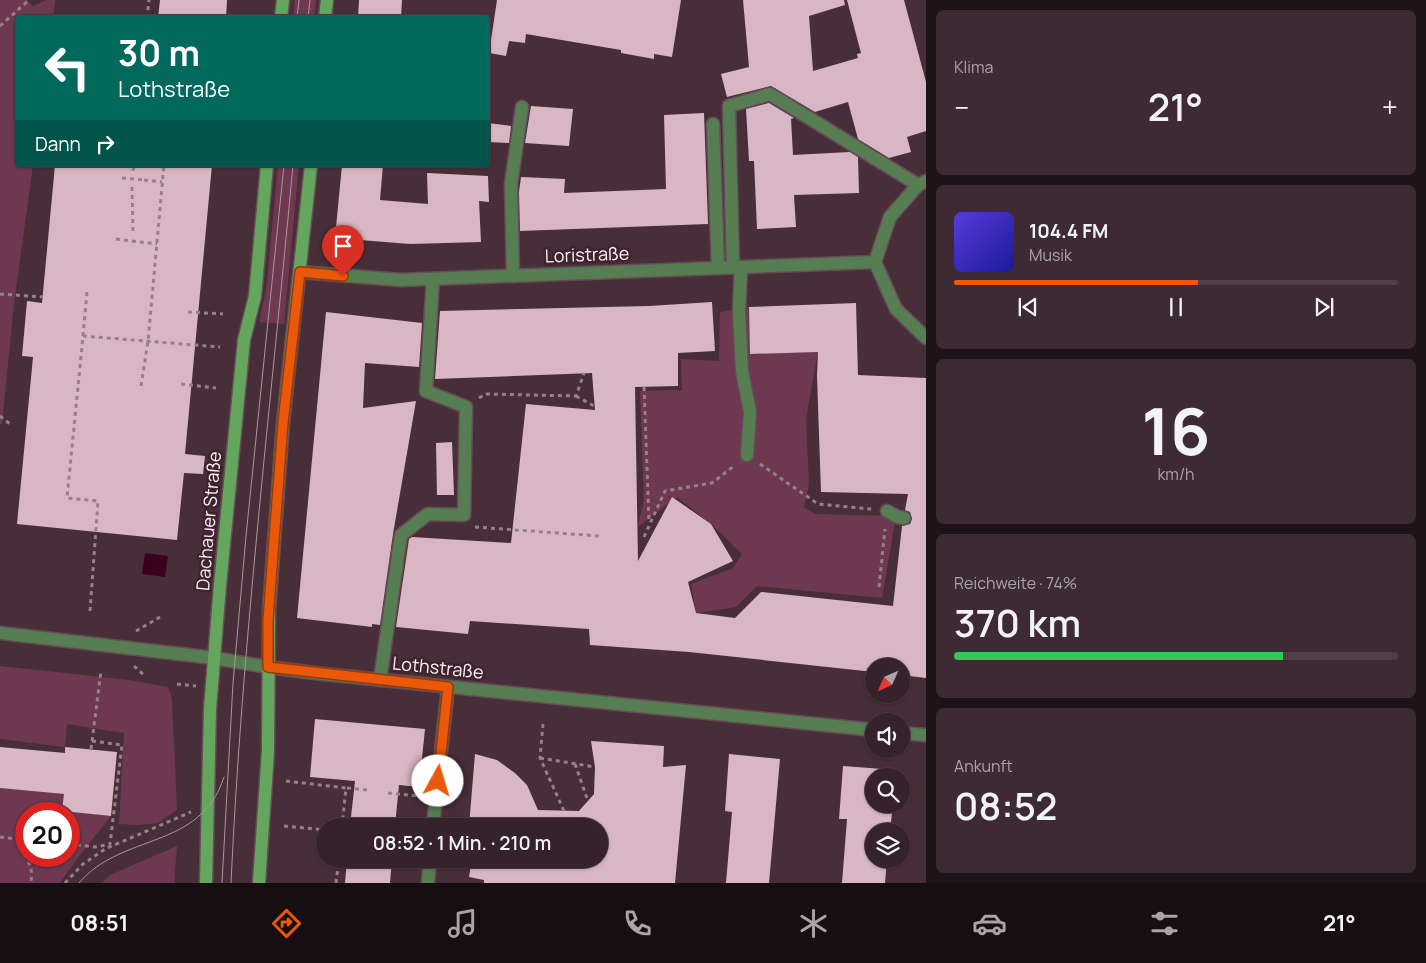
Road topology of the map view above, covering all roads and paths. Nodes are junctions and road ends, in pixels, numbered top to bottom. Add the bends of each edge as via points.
1 (29, 0) edge
2 (149, 0) edge
3 (283, 0) edge
4 (327, 0) edge
5 (147, 15) edge
6 (281, 15) edge
7 (325, 15) edge
8 (0, 26) edge
9 (522, 107) dead end
10 (713, 124) dead end
11 (134, 167) edge
12 (164, 167) edge
13 (267, 167) edge
14 (311, 167) edge
15 (133, 170) dead end
16 (122, 178) dead end
17 (162, 182) junction
18 (922, 183) edge
19 (132, 187) dead end
20 (133, 235) dead end
21 (116, 239) dead end
22 (157, 244) junction
23 (875, 262) junction
24 (737, 267) junction
25 (718, 268) junction
26 (300, 272) junction
27 (513, 276) junction
28 (433, 279) junction
29 (87, 292) dead end
30 (0, 294) edge
31 (43, 297) dead end
32 (188, 312) dead end
33 (223, 314) dead end
34 (83, 336) junction
35 (926, 338) edge
36 (148, 341) junction
37 (220, 347) dead end
38 (584, 373) dead end
39 (182, 384) dead end
40 (141, 386) dead end
41 (644, 387) dead end
42 (216, 388) dead end
43 (576, 396) junction
44 (594, 406) dead end
45 (466, 407) junction
46 (0, 416) edge
47 (10, 424) dead end
48 (746, 456) junction
49 (887, 511) junction
50 (464, 515) junction
51 (904, 518) dead end
52 (649, 525) junction
53 (599, 536) dead end
54 (644, 537) dead end
55 (878, 587) dead end
56 (90, 611) dead end
57 (0, 633) edge
58 (214, 658) junction
59 (268, 667) junction
60 (101, 671) dead end
61 (380, 680) junction
62 (448, 687) junction
63 (543, 724) dead end
64 (865, 729) edge
65 (910, 734) edge
66 (926, 735) edge
67 (92, 741) junction
68 (91, 750) dead end
69 (540, 758) junction
70 (575, 764) junction
71 (595, 767) dead end
72 (286, 780) dead end
73 (346, 788) junction
74 (368, 790) dead end
75 (388, 792) dead end
76 (436, 798) junction
77 (207, 799) junction
78 (588, 801) dead end
79 (564, 811) dead end
80 (343, 818) edge
81 (434, 818) edge
82 (284, 826) dead end
83 (316, 829) edge
84 (0, 837) edge
85 (15, 839) edge
86 (119, 843) junction
87 (110, 844) junction
88 (80, 845) edge
89 (31, 867) edge
90 (338, 868) edge
91 (429, 868) edge
92 (31, 883) edge
93 (65, 883) edge
94 (206, 883) edge
95 (259, 883) edge
96 (336, 883) edge
97 (428, 883) edge

1 - 8 path
2 - 5 path
3 - 6 main road
4 - 7 main road
9 - 27 street via 511,184
10 - 25 street
11 - 15 path
12 - 17 path
13 - 58 main road, Dachauer Straße via 255,296 244,340
14 - 26 main road
16 - 17 path, bridge
17 - 22 path
18 - 23 street via 890,217
18 - 24 street via 770,94 729,106
19 - 20 path
21 - 22 path
22 - 36 path
23 - 24 street, Loristraße
23 - 35 street via 896,309
24 - 25 street, Loristraße
24 - 48 street via 742,371 750,412
25 - 27 street, Loristraße
26 - 28 street, Loristraße via 401,280
26 - 59 main road via 282,433 268,620
27 - 28 street, Loristraße
28 - 45 street via 426,391
29 - 34 path
30 - 31 path
32 - 33 path
34 - 36 path
34 - 56 path via 67,498 98,500
36 - 37 path
36 - 40 path
38 - 43 path
39 - 42 path
41 - 52 path
43 - 44 path
43 - 45 path via 486,394
45 - 50 street
46 - 47 path
48 - 49 path via 818,504
48 - 52 path via 712,483 665,492
49 - 51 street
49 - 55 path
50 - 53 path via 470,526
50 - 61 street via 428,514 401,535
52 - 54 path
57 - 58 street, Lothstraße
58 - 59 street, Lothstraße
58 - 77 main road, Dachauer Straße
59 - 61 street, Lothstraße
59 - 95 main road via 268,751
60 - 67 path
61 - 62 street, Lothstraße
62 - 64 street, Lothstraße
62 - 76 street
63 - 69 path
65 - 66 street
67 - 68 path
67 - 87 path via 122,745
69 - 70 path
69 - 79 path
70 - 71 path
70 - 78 path
72 - 73 path
73 - 74 path
73 - 80 path
75 - 76 path
76 - 81 street
77 - 86 path via 188,814
77 - 94 main road, Dachauer Straße
82 - 83 path
84 - 85 path
86 - 87 path
86 - 93 path via 82,864
87 - 88 path
89 - 92 path
90 - 96 path
91 - 97 street

